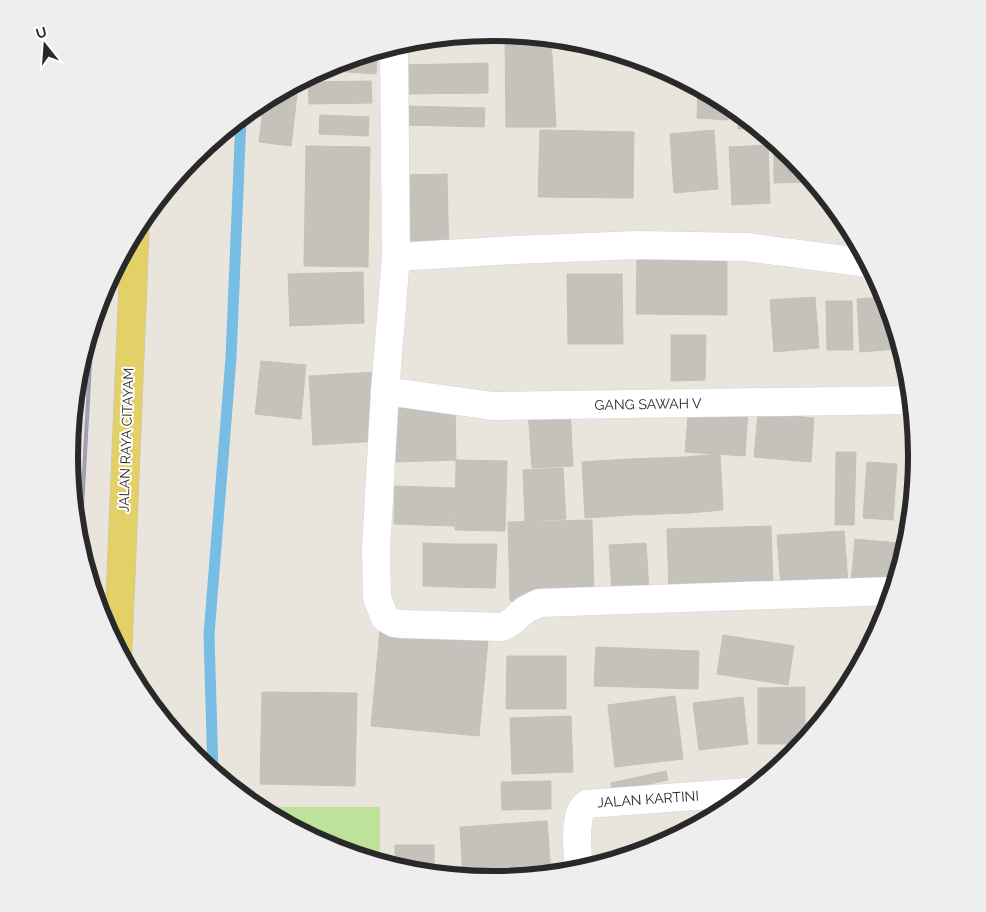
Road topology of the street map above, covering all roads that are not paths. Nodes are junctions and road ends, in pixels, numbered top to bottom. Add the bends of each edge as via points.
1 (394, 53) edge
2 (134, 248) edge
3 (396, 257) junction
4 (859, 263) edge
5 (385, 391) junction
6 (904, 400) edge
7 (885, 591) edge
8 (119, 634) edge
9 (734, 793) edge
10 (578, 862) edge

1 - 3 street
2 - 8 main road, JALAN RAYA CITAYAM
3 - 4 street via 638,245 746,247
3 - 5 street
5 - 6 street, GANG SAWAH V via 493,406
5 - 7 street via 376,549 377,598 385,618 394,623 502,627 539,603
9 - 10 street, JALAN KARTINI via 587,804 580,812

